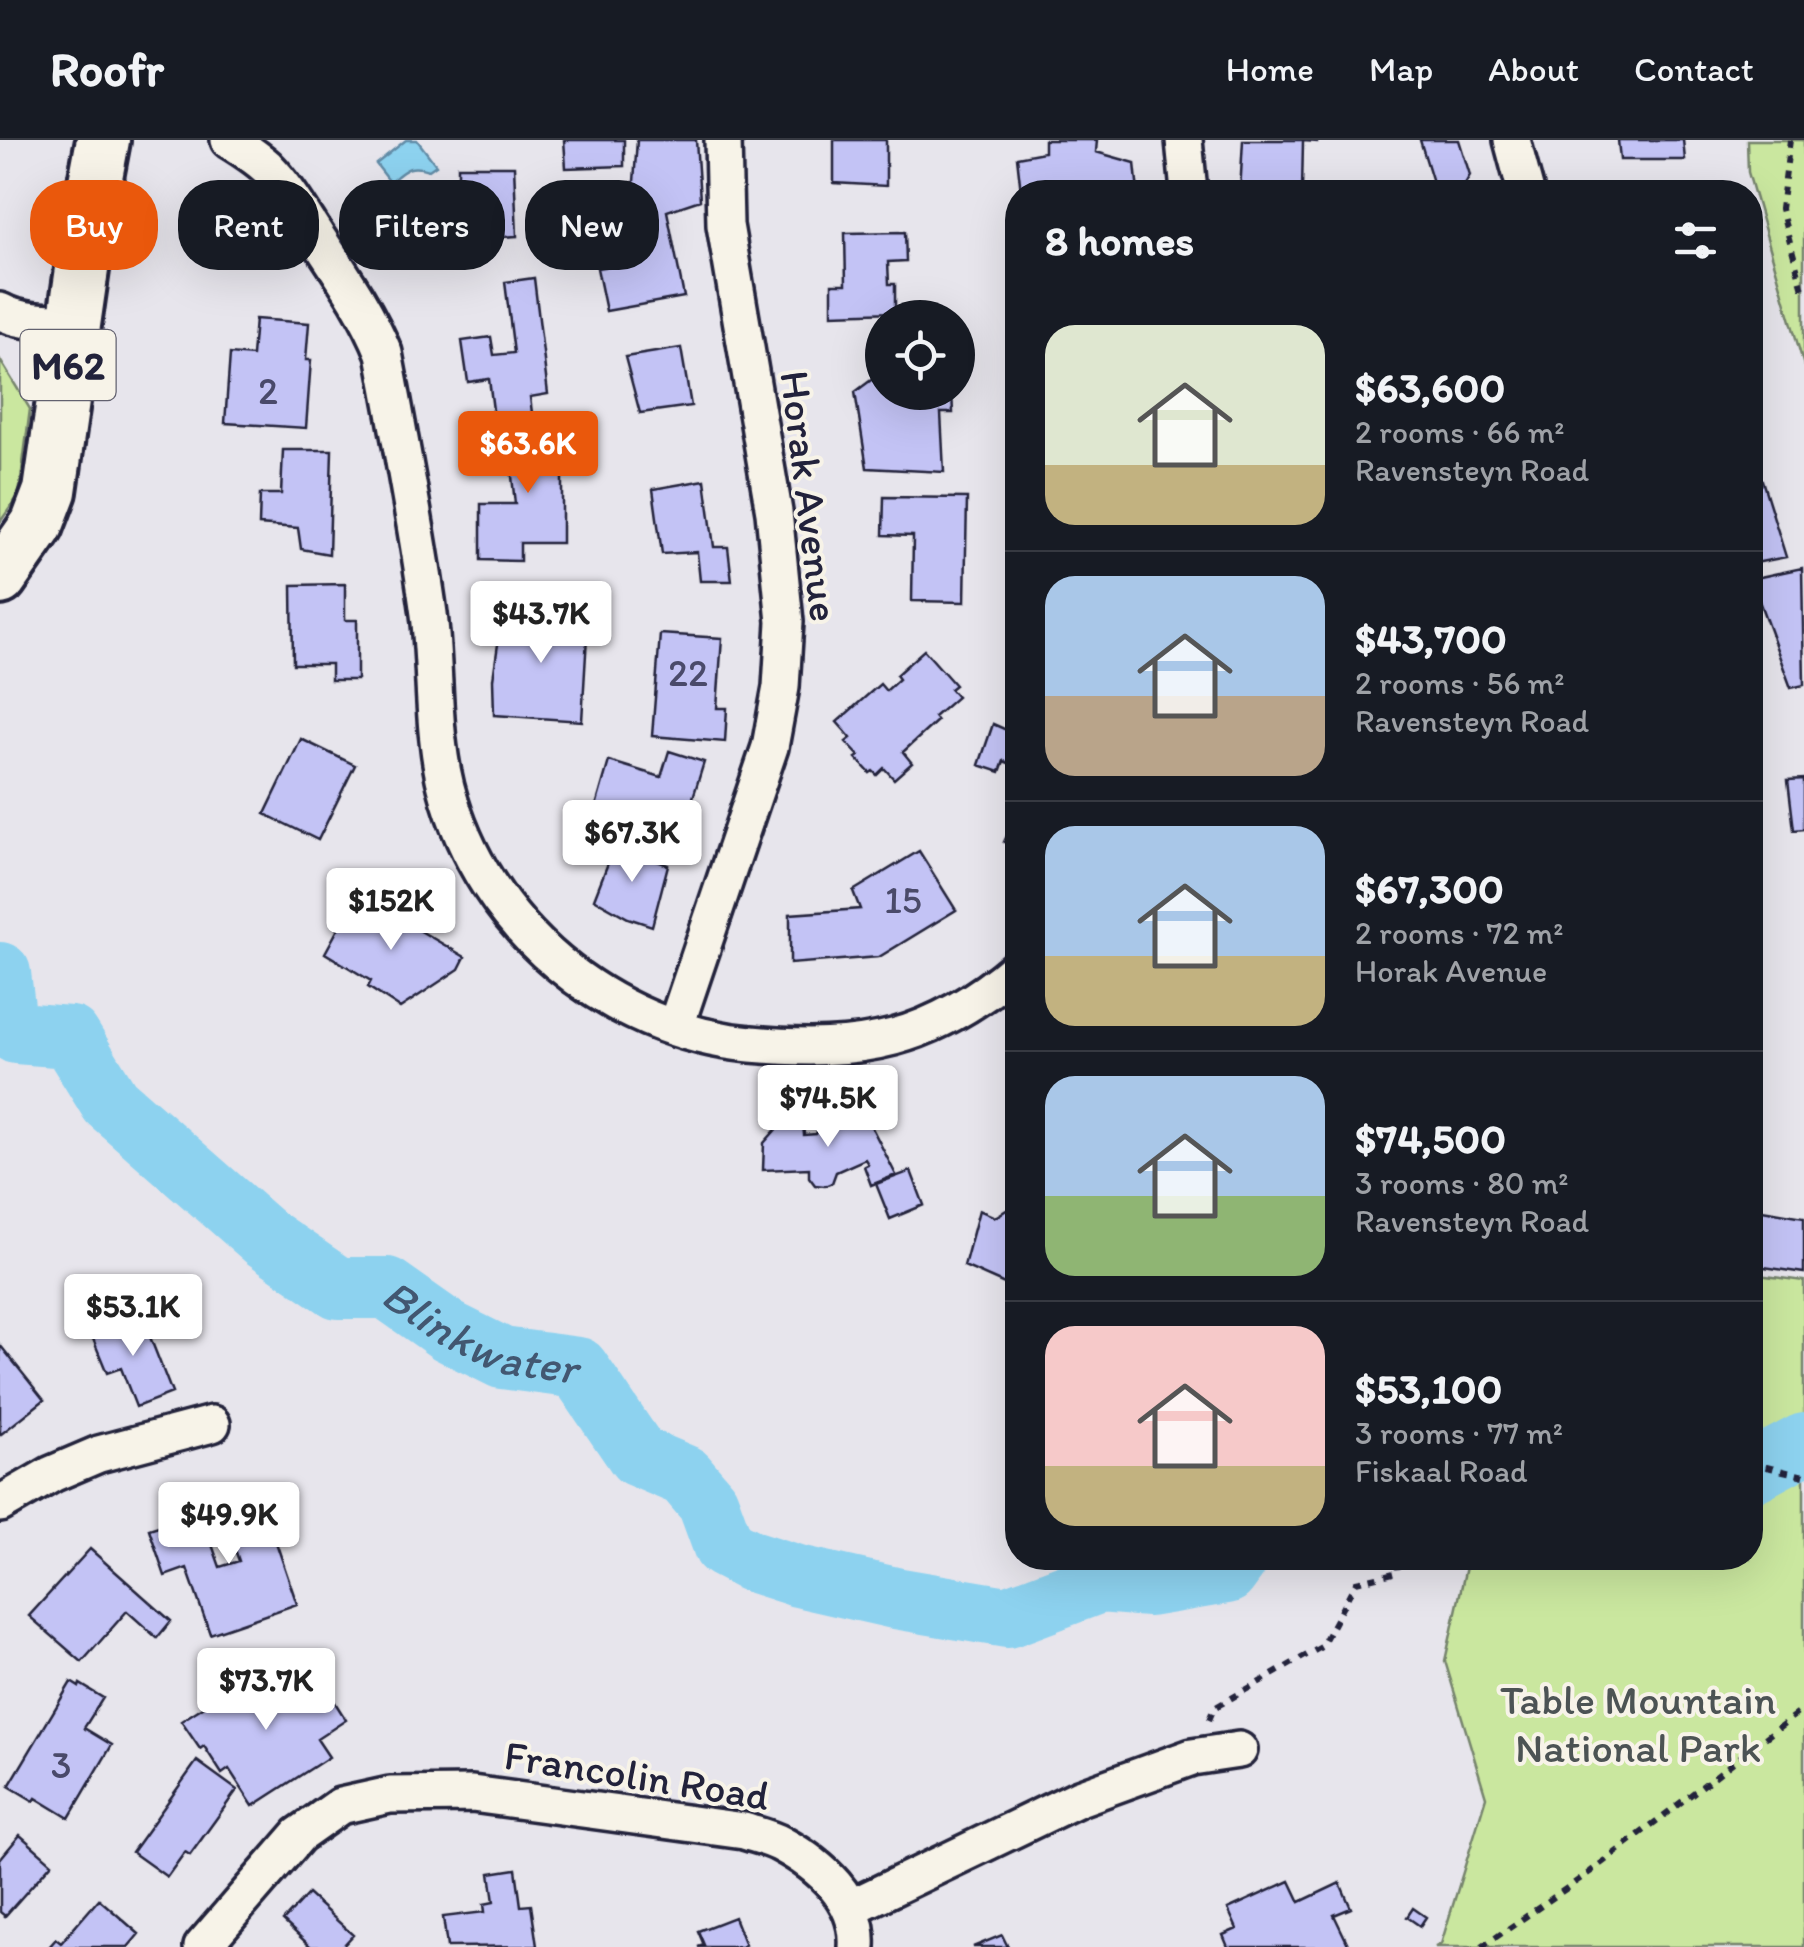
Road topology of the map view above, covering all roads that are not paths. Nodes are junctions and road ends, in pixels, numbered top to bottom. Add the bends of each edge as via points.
1 (103, 140) edge
2 (228, 140) edge
3 (723, 140) edge
4 (1184, 140) edge
5 (1512, 140) edge
6 (1189, 180) edge
7 (1523, 180) edge
8 (0, 311) edge
9 (74, 322) junction
10 (0, 578) edge
11 (1005, 977) edge
12 (675, 1028) junction
13 (212, 1424) dead end
14 (0, 1504) edge
15 (1239, 1750) dead end
16 (850, 1908) junction
17 (202, 1947) edge
18 (857, 1947) edge

1 - 9 main road, M62
2 - 12 street via 282,185 356,297 384,353 429,618 440,758 470,852 497,898 558,965 622,1007
3 - 12 street, Horak Avenue via 726,225 774,512 785,622 770,747
4 - 6 street
5 - 7 street
8 - 9 street
9 - 10 main road, M62 via 50,491 37,525
11 - 12 street via 950,1016 880,1042 788,1047
13 - 14 street via 99,1454
15 - 16 street via 1192,1757 1078,1798
16 - 17 street, Francolin Road via 835,1883 806,1861 779,1842 744,1831 472,1794 390,1795 340,1806 299,1835
16 - 18 street

